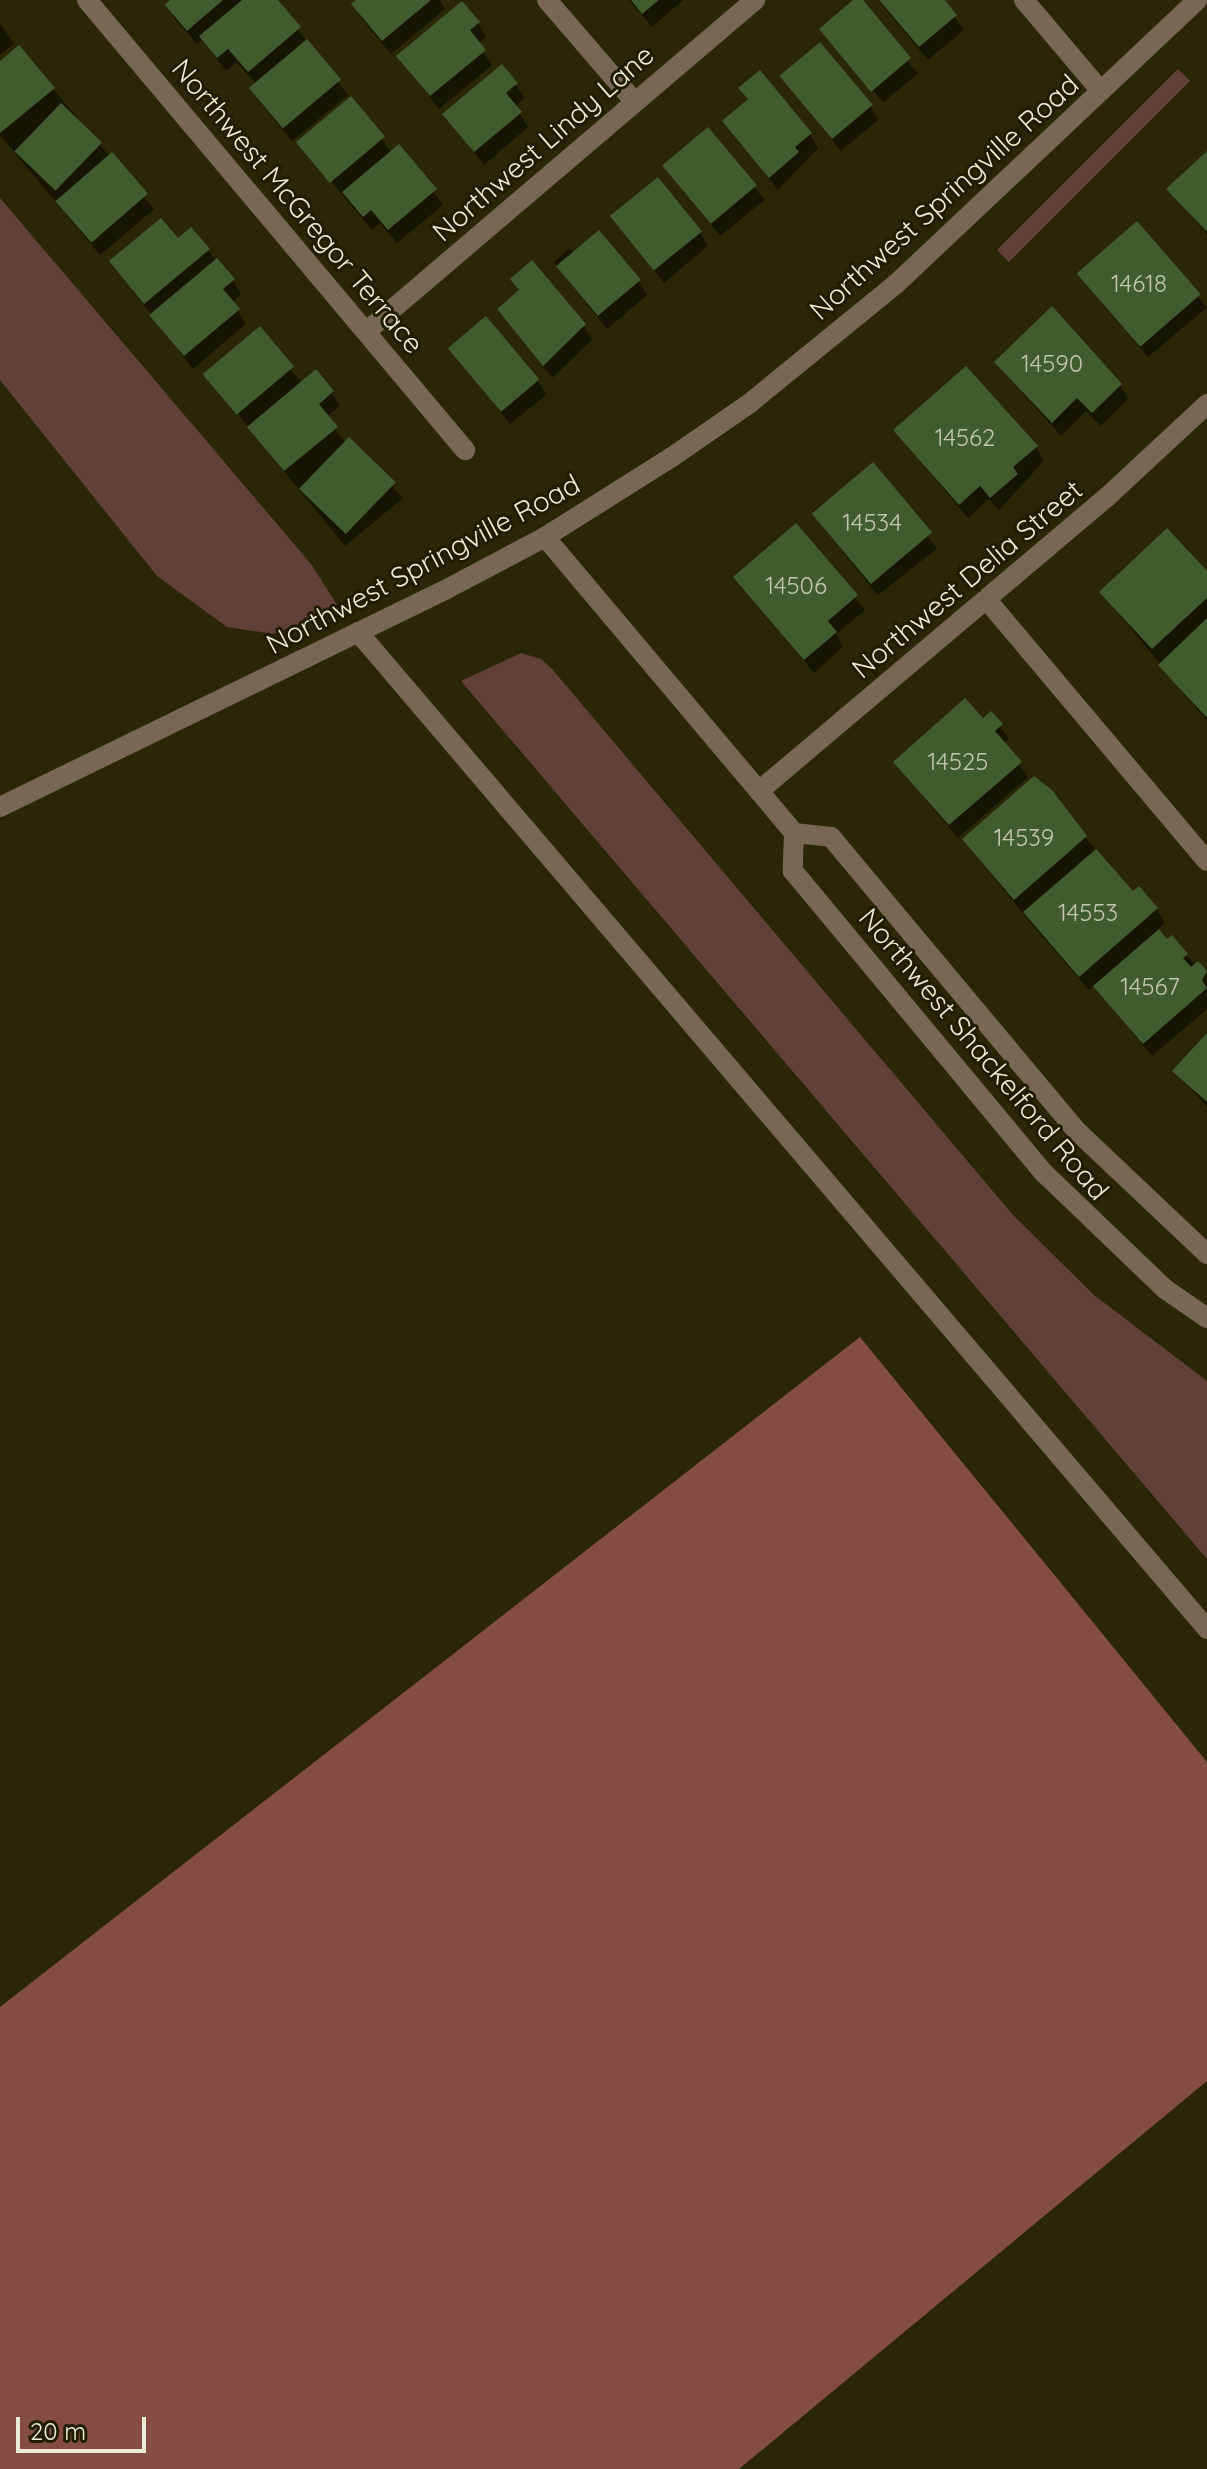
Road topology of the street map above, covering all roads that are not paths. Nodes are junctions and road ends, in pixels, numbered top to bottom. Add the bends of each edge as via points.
1 (87, 0) edge
2 (547, 0) edge
3 (755, 0) edge
4 (1024, 0) edge
5 (1197, 0) edge
6 (1101, 91) junction
7 (633, 100) junction
8 (368, 330) junction
9 (1207, 404) edge
10 (465, 450) dead end
11 (545, 537) junction
12 (987, 600) junction
13 (358, 632) junction
14 (759, 791) junction
15 (0, 807) edge
16 (794, 833) junction
17 (1207, 861) edge
18 (1207, 1254) edge
19 (1207, 1318) edge
20 (1207, 1629) edge

1 - 8 street, Northwest McGregor Terrace
2 - 7 street
3 - 7 street, Northwest Lindy Lane
4 - 6 street
5 - 6 street, Northwest Springville Road
6 - 11 street, Northwest Springville Road via 896,284 786,374 672,457
7 - 8 street, Northwest Lindy Lane
8 - 10 street, Northwest McGregor Terrace
9 - 12 street, Northwest Delia Street
11 - 13 street, Northwest Springville Road
11 - 14 street
12 - 14 street, Northwest Delia Street
12 - 17 street
13 - 15 street, Northwest Springville Road
13 - 20 street
14 - 16 street
16 - 18 street, Northwest Shackelford Road via 831,837 1078,1132
16 - 19 street, Northwest Shackelford Road via 793,871 1044,1173 1165,1289

